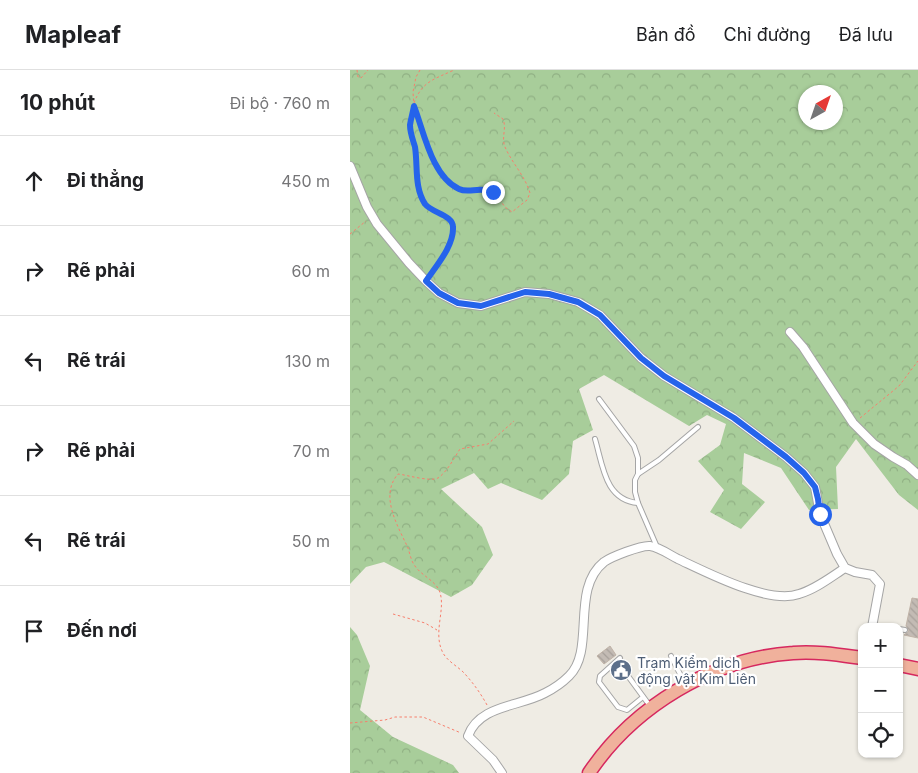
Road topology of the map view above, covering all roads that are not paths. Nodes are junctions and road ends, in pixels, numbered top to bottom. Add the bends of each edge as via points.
1 (350, 166) edge
2 (790, 332) dead end
3 (599, 399) dead end
4 (698, 427) dead end
5 (595, 439) dead end
6 (638, 474) junction
7 (918, 475) edge
8 (638, 503) junction
9 (658, 549) junction
10 (845, 568) junction
11 (873, 623) edge
12 (670, 656) dead end
13 (858, 657) edge
14 (620, 658) dead end
15 (903, 666) edge
16 (918, 669) edge
17 (628, 676) dead end
18 (686, 686) junction
19 (643, 697) junction
20 (652, 708) junction
21 (502, 773) edge
22 (589, 773) edge

1 - 10 street via 373,216 439,293 458,303 481,306 525,292 578,302 600,315 641,358 664,376 734,418 786,457 815,487 820,514
2 - 7 street via 853,423 874,444
3 - 6 lane via 634,446
4 - 6 lane
5 - 8 lane via 612,490 625,501
6 - 8 lane via 634,483
8 - 9 lane
9 - 10 street via 759,593 798,595
9 - 21 street via 650,546 628,551 604,562 595,573 586,593 580,656 570,675 545,693 491,712 471,728 468,736
10 - 11 street via 872,575 880,584
12 - 18 lane
13 - 18 highway via 794,652 760,657 726,667
14 - 19 lane via 600,676 599,682 622,710 627,710
15 - 16 highway
17 - 19 lane
18 - 20 highway
19 - 20 lane
20 - 22 highway via 622,732

